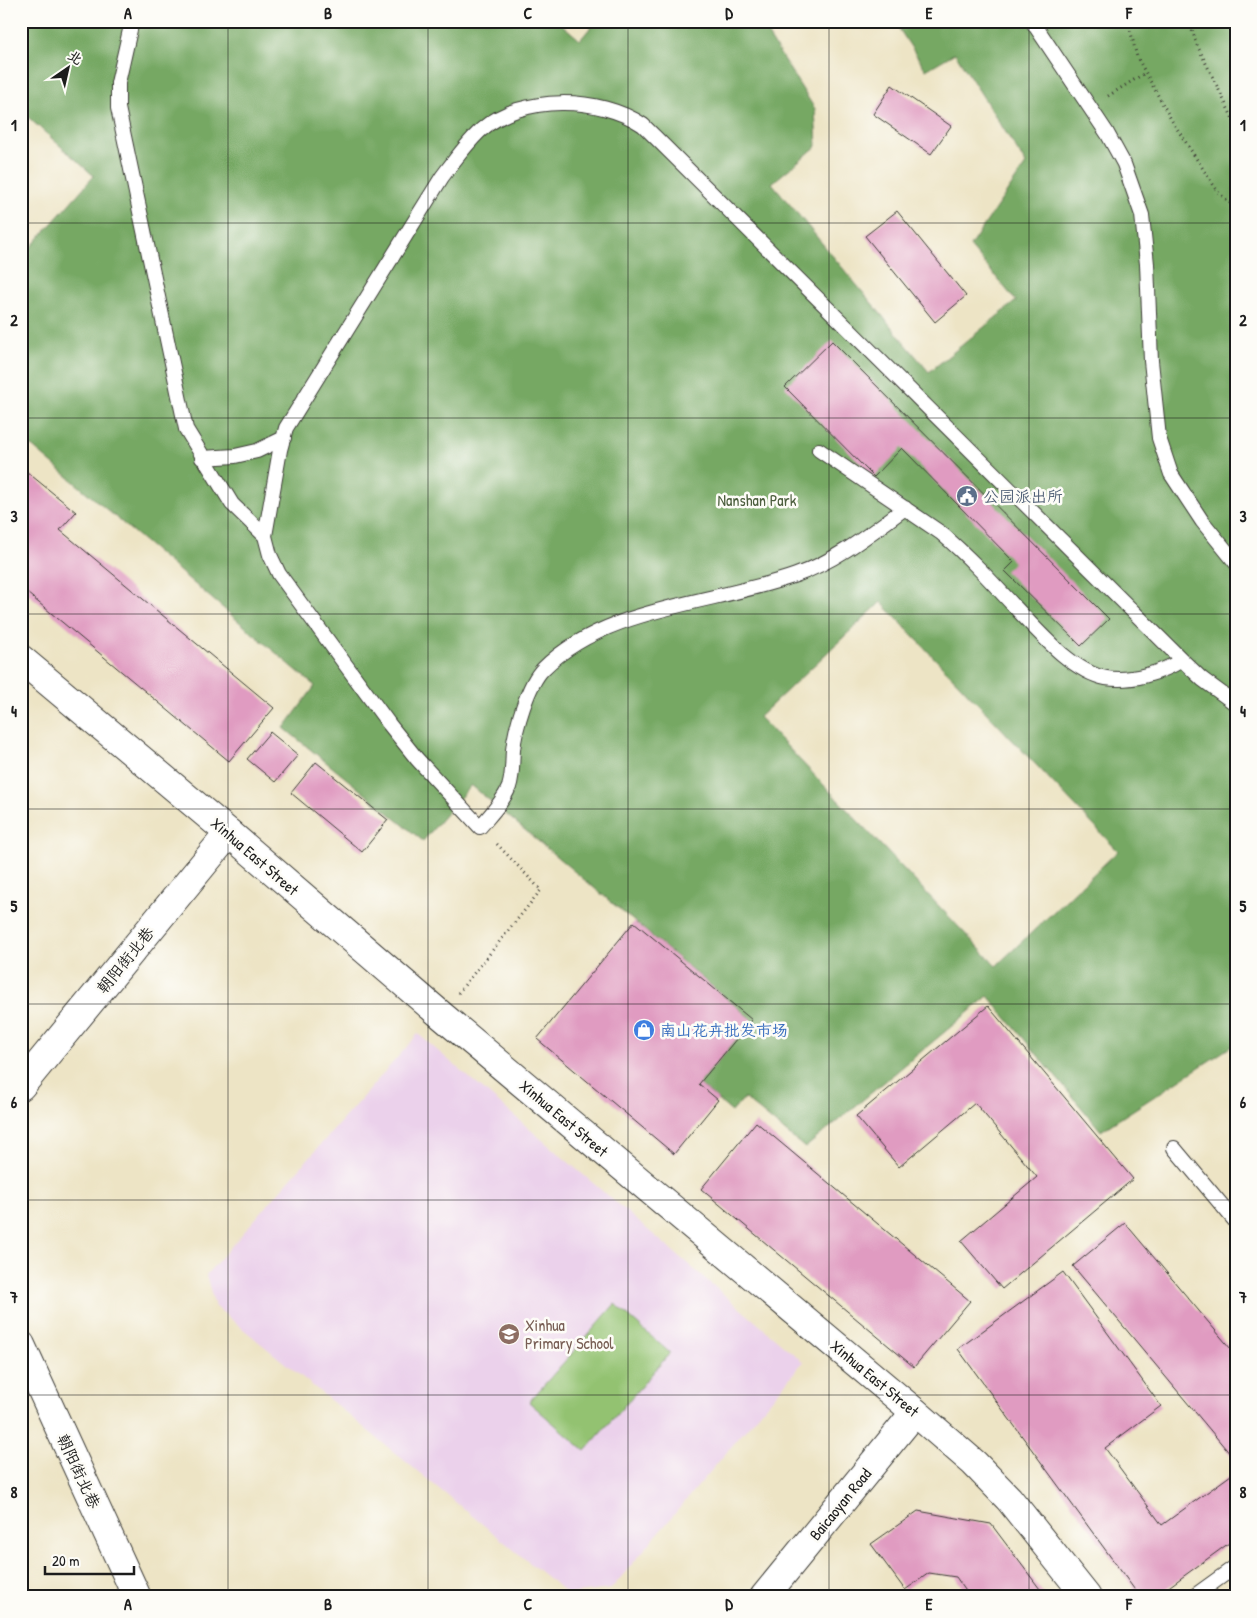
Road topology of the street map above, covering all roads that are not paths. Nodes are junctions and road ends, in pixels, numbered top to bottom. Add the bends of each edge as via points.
1 (132, 21) edge
2 (1032, 21) edge
3 (284, 438) junction
4 (819, 450) dead end
5 (202, 458) junction
6 (905, 508) junction
7 (265, 536) junction
8 (1236, 563) edge
9 (21, 660) edge
10 (1182, 660) junction
11 (1236, 704) edge
12 (229, 833) junction
13 (21, 1086) edge
14 (1174, 1148) dead end
15 (1236, 1222) edge
16 (21, 1345) edge
17 (915, 1412) junction
18 (1236, 1566) edge
19 (137, 1597) edge
20 (764, 1597) edge
21 (1087, 1597) edge
22 (1192, 1597) edge

1 - 5 lane via 118,83 118,108 186,429
2 - 8 lane via 1124,164 1142,215 1159,438 1171,474 1202,521
3 - 5 lane via 242,454
3 - 7 lane
3 - 10 lane via 286,428 442,178 482,130 515,112 551,103 617,111 637,121 657,138
4 - 6 lane
5 - 7 lane via 232,504
6 - 7 lane via 825,562 796,575 646,615 603,629 577,642 542,671 534,683 522,710 509,786 480,827 417,759 377,708 279,574
6 - 10 lane via 958,548 1037,629 1084,670 1105,678 1128,678 1155,673
9 - 12 street, Xinhua East Street
10 - 11 lane
12 - 13 street, 朝阳街北巷
12 - 17 street, Xinhua East Street
14 - 15 lane
16 - 19 street, 朝阳街北巷
17 - 20 street, Baicaoyan Road
17 - 21 street, Xinhua East Street via 974,1463 1009,1499
18 - 22 lane

